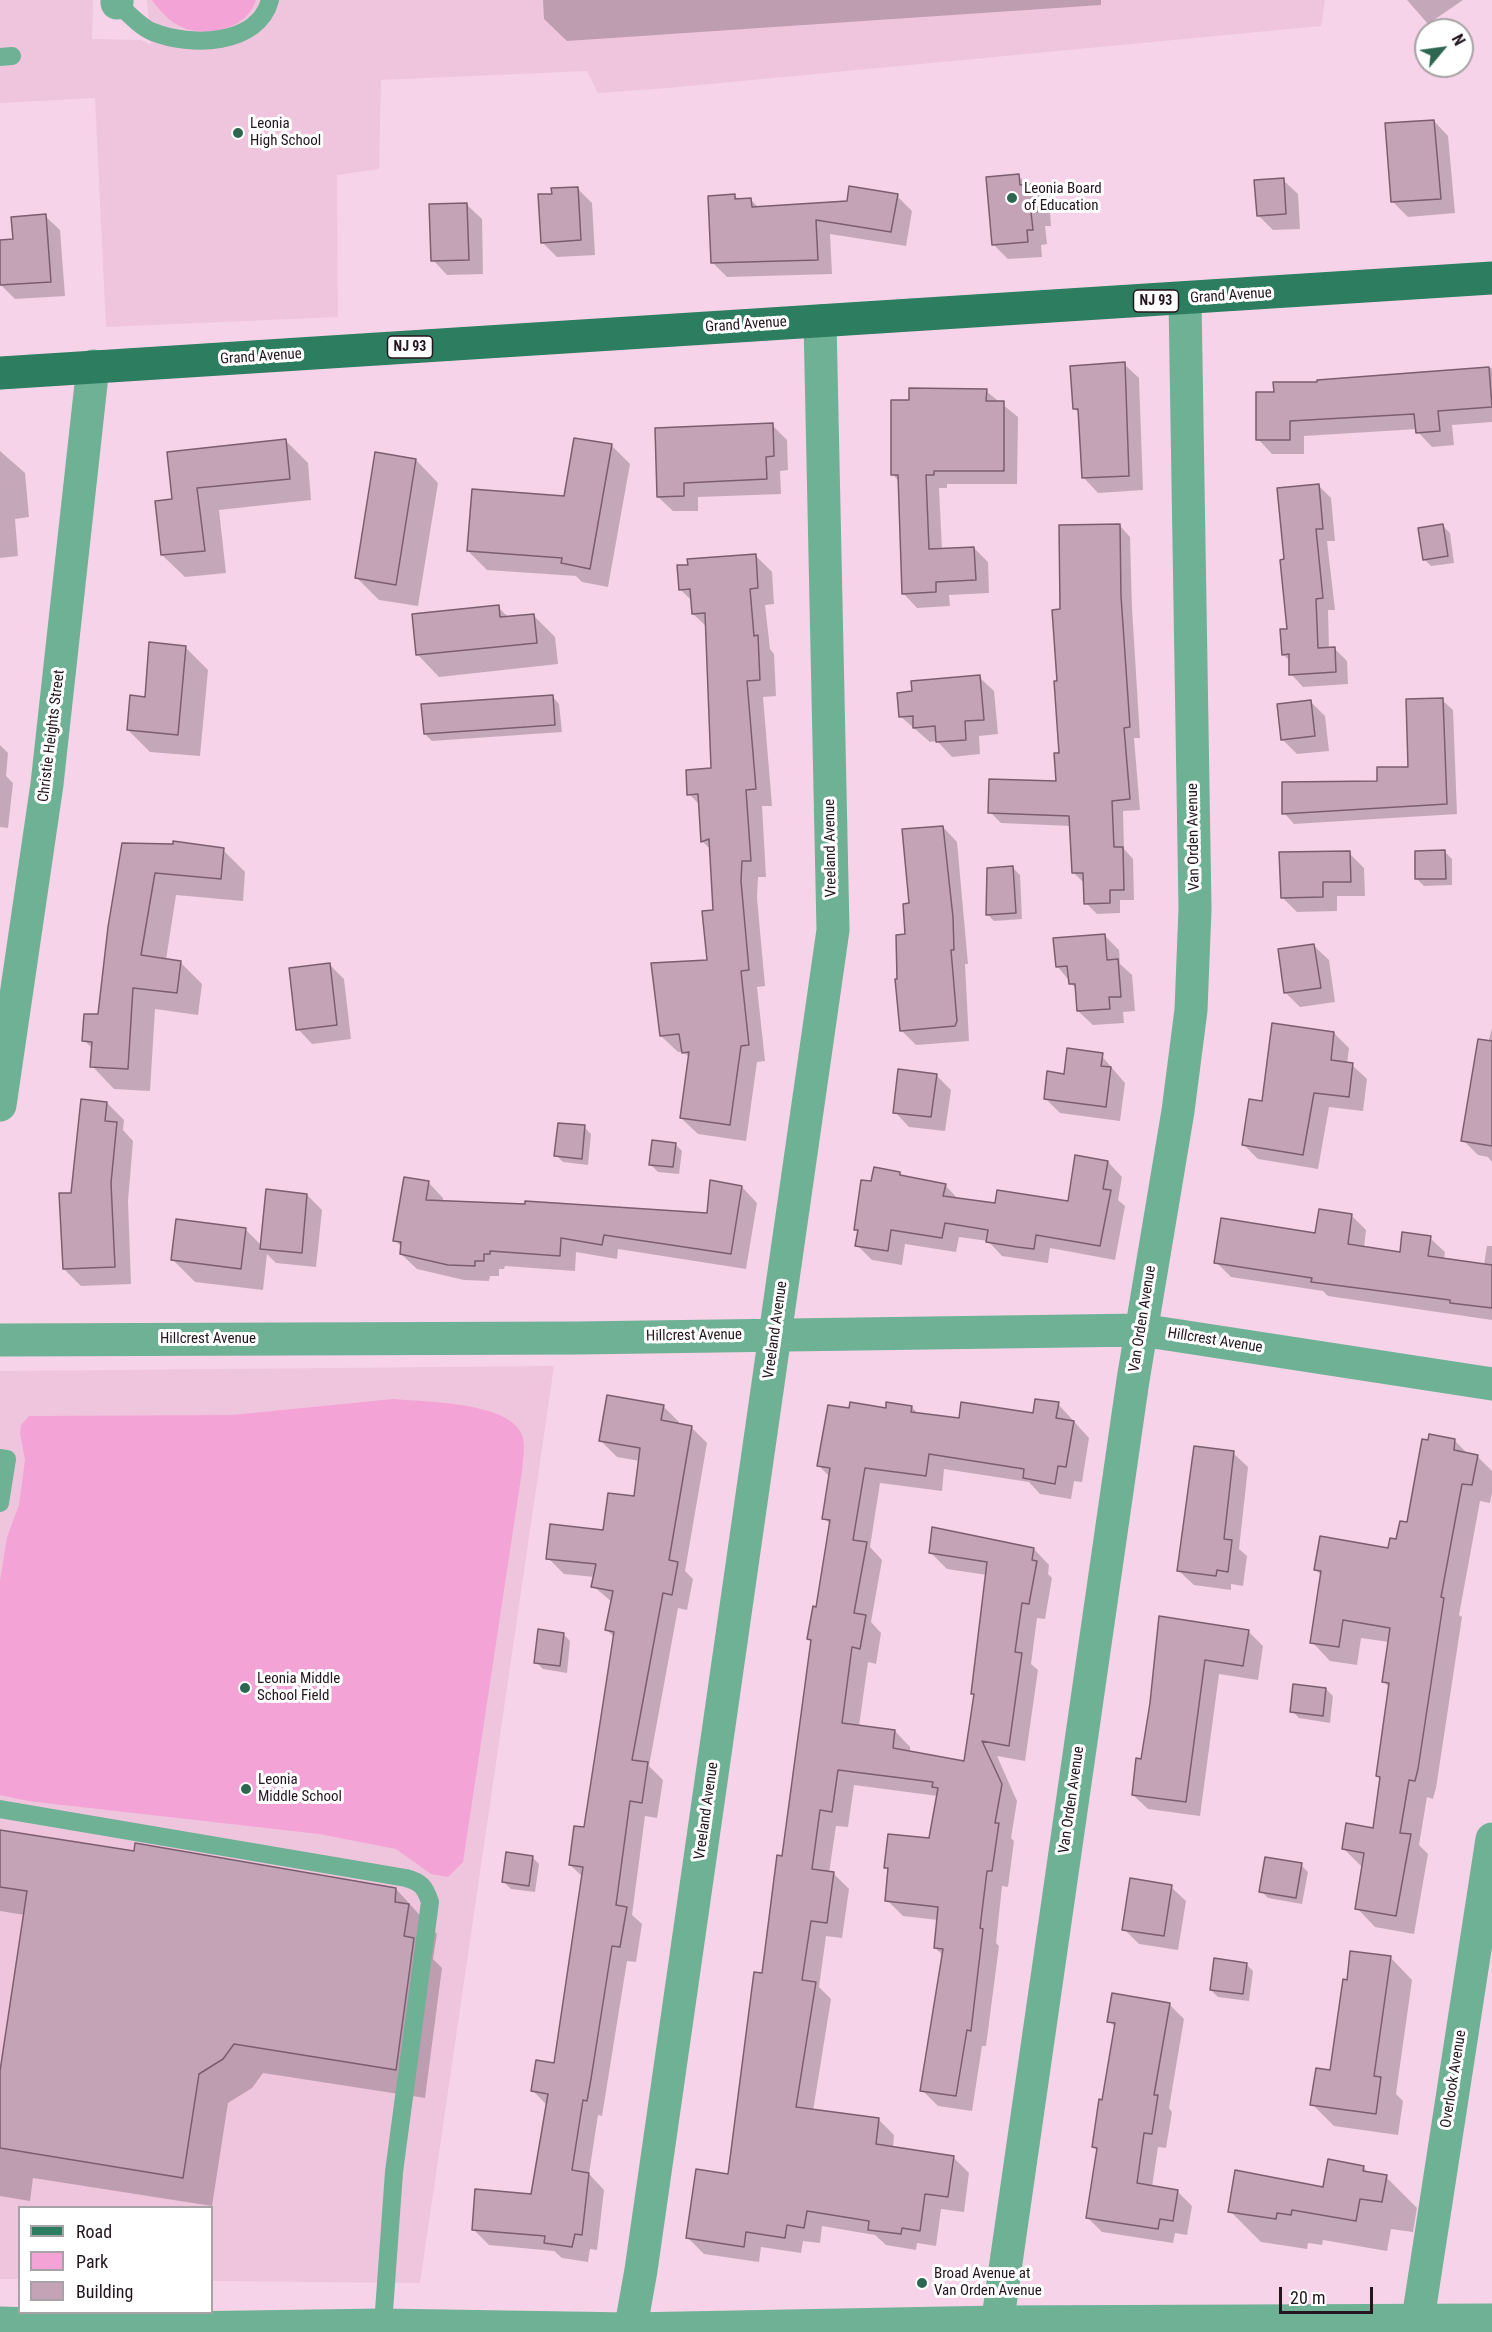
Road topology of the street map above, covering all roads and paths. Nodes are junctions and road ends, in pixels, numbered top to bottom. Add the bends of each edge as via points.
1 (270, 0) edge
2 (117, 2) edge
3 (1492, 278) edge
4 (1185, 300) junction
5 (820, 321) junction
6 (93, 366) junction
7 (0, 373) edge
8 (0, 1105) edge
9 (1141, 1329) junction
10 (776, 1335) junction
11 (0, 1340) edge
12 (1492, 1384) edge
13 (0, 1458) edge
14 (0, 1503) edge
15 (0, 1809) edge
16 (1492, 1839) edge
17 (1418, 2319) junction
18 (1492, 2320) edge
19 (0, 2323) edge
20 (383, 2325) junction
21 (997, 2327) edge
22 (630, 2330) edge

1 - 2 lane via 267,13 246,31 204,42 151,32
3 - 4 main road, Grand Avenue / NJ 93
4 - 5 main road, Grand Avenue / NJ 93
4 - 9 street, Van Orden Avenue via 1195,909 1192,988 1178,1111
5 - 6 main road, Grand Avenue / NJ 93
5 - 10 street, Vreeland Avenue via 833,930
6 - 7 main road, Grand Avenue / NJ 93
6 - 8 street, Christie Heights Street via 47,784
9 - 10 street, Hillcrest Avenue
9 - 12 street, Hillcrest Avenue
9 - 21 street, Van Orden Avenue
10 - 11 street, Hillcrest Avenue
10 - 22 street, Vreeland Avenue
13 - 14 lane via 7,1459
15 - 20 lane via 406,1878 425,1888 430,1902 394,2172
16 - 17 street, Overlook Avenue
17 - 18 street
17 - 21 street
19 - 20 street via 177,2328
20 - 22 street
21 - 22 street

